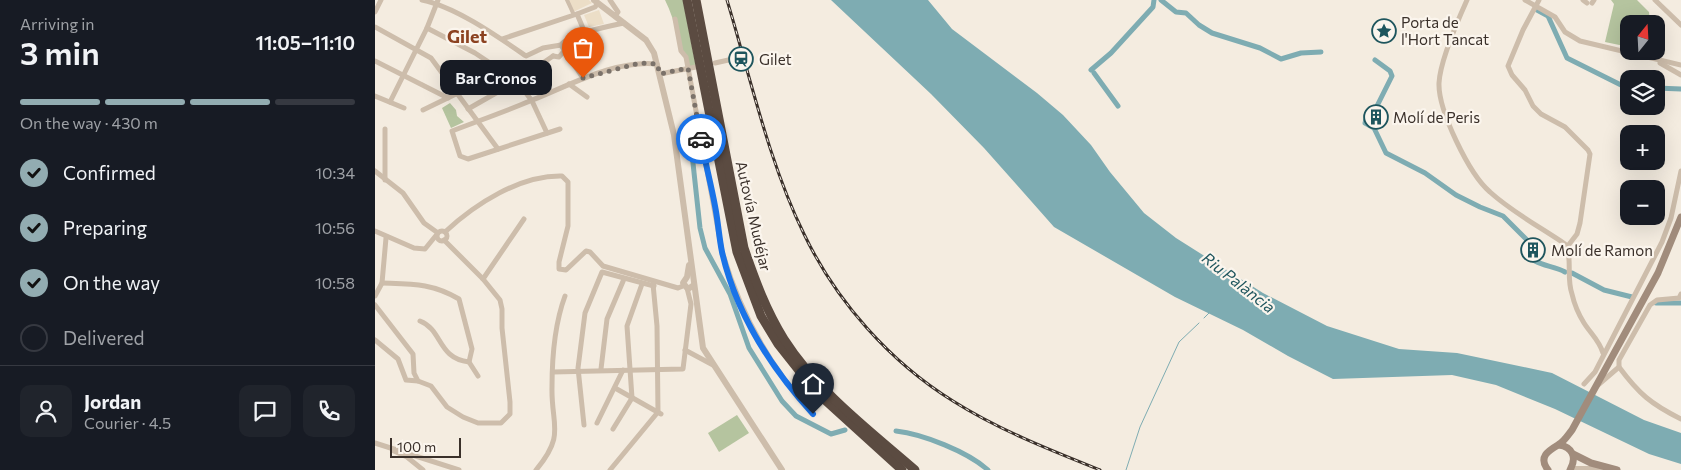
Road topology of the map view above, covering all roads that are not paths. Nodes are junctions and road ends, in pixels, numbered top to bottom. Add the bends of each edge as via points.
1 (381, 0) edge
2 (422, 0) edge
3 (567, 0) edge
4 (619, 0) edge
5 (687, 0) edge
6 (696, 0) edge
7 (1467, 0) edge
8 (1525, 0) edge
9 (1539, 0) edge
10 (1655, 0) edge
11 (437, 1) edge
12 (611, 1) edge
13 (596, 2) edge
14 (1536, 6) junction
15 (375, 12) edge
16 (575, 14) junction
17 (615, 16) junction
18 (675, 19) dead end
19 (624, 23) junction
20 (1681, 25) edge
21 (375, 28) edge
22 (427, 28) junction
23 (585, 33) junction
24 (502, 39) junction
25 (561, 45) junction
26 (551, 48) junction
27 (417, 50) junction
28 (1620, 51) edge
29 (567, 53) junction
30 (553, 56) junction
31 (733, 59) dead end
32 (1655, 60) edge
33 (1660, 60) edge
34 (375, 61) edge
35 (715, 63) dead end
36 (657, 64) junction
37 (1681, 65) edge
38 (696, 66) dead end
39 (688, 68) junction
40 (660, 74) junction
41 (1681, 75) edge
42 (404, 76) junction
43 (583, 78) junction
44 (517, 81) junction
45 (569, 84) junction
46 (458, 93) junction
47 (375, 96) edge
48 (587, 97) dead end
49 (448, 98) junction
50 (532, 101) junction
51 (390, 102) junction
52 (404, 108) dead end
53 (468, 109) junction
54 (423, 110) dead end
55 (477, 121) junction
56 (385, 129) dead end
57 (560, 129) dead end
58 (547, 133) junction
59 (497, 149) junction
60 (375, 170) edge
61 (1681, 171) edge
62 (385, 180) junction
63 (1681, 217) edge
64 (524, 219) dead end
65 (375, 231) edge
66 (445, 232) junction
67 (438, 233) junction
68 (386, 238) junction
69 (444, 240) junction
70 (1567, 247) junction
71 (483, 278) junction
72 (624, 279) junction
73 (651, 279) junction
74 (382, 283) junction
75 (688, 283) junction
76 (642, 284) junction
77 (654, 286) junction
78 (1681, 294) edge
79 (375, 296) edge
80 (565, 296) dead end
81 (375, 305) edge
82 (420, 321) dead end
83 (375, 340) edge
84 (685, 350) junction
85 (1603, 353) junction
86 (469, 362) junction
87 (714, 365) junction
88 (1619, 367) junction
89 (601, 369) junction
90 (623, 370) junction
91 (632, 370) junction
92 (658, 370) junction
93 (579, 371) junction
94 (553, 372) junction
95 (478, 376) dead end
96 (418, 381) junction
97 (1584, 384) dead end
98 (615, 388) junction
99 (1594, 389) junction
100 (632, 398) junction
101 (660, 413) junction
102 (813, 414) dead end
103 (1681, 419) edge
104 (597, 423) dead end
105 (584, 425) dead end
106 (613, 429) dead end
107 (1572, 430) junction
108 (375, 442) edge
109 (1559, 445) junction
110 (387, 448) junction
111 (1571, 452) junction
112 (423, 470) edge
113 (459, 470) edge
114 (536, 470) edge
115 (610, 470) edge
116 (782, 470) edge
117 (902, 470) edge
118 (915, 470) edge
119 (1548, 470) edge
120 (1571, 470) edge
121 (1616, 470) edge

1 - 15 street
2 - 11 street
3 - 16 street
4 - 12 street
5 - 117 highway, Autovía Mudéjar via 737,252 761,316 783,352 816,392
6 - 118 highway, Autovía Mudéjar via 745,248 768,310 784,339 821,385
7 - 70 street via 1439,84 1443,110 1451,131 1489,191
8 - 14 street
9 - 14 street
10 - 20 street
11 - 22 street
11 - 24 street
12 - 17 street via 618,12
13 - 16 street via 595,7
13 - 17 street
14 - 28 street via 1555,17 1565,32 1580,41
14 - 70 street via 1509,66 1512,75 1533,106 1565,127 1590,154 1580,223 1577,234
16 - 23 street
16 - 24 street
17 - 19 street
18 - 39 street
19 - 23 street
19 - 36 street via 650,46
21 - 27 street
22 - 27 street
22 - 44 street via 475,53
23 - 25 street via 563,41
24 - 26 street via 526,56
25 - 26 street
25 - 29 street
26 - 30 street
27 - 42 street
27 - 46 street via 431,58
29 - 30 street via 559,58
29 - 43 street
30 - 44 street
31 - 35 street
32 - 41 street
33 - 37 street
34 - 42 street
36 - 40 street
36 - 43 street via 640,63
38 - 39 street
39 - 40 street
39 - 102 street via 728,272 751,329 791,390
40 - 75 street via 674,135 690,256
42 - 49 street
42 - 51 street
43 - 45 street
44 - 50 street
44 - 53 street
45 - 48 street
45 - 50 street
46 - 49 street
46 - 53 street
47 - 51 street
49 - 54 street
50 - 55 street
50 - 58 street
51 - 52 street
53 - 55 street
55 - 59 street
55 - 59 street via 452,131 460,156 467,159
56 - 62 street
57 - 58 street
58 - 59 street
60 - 62 street
61 - 85 street via 1662,242
62 - 67 street via 403,193 424,223
63 - 99 main road via 1658,273
64 - 71 street
65 - 68 street
66 - 67 street
66 - 69 street
66 - 73 street via 469,212 511,188 562,176 568,182 568,226 559,268 566,270 586,251 603,266
67 - 68 street via 425,249
67 - 69 street via 438,239
68 - 74 street
69 - 71 street
70 - 85 street via 1572,295 1584,323 1600,343
71 - 96 street via 500,300 502,309 510,414 501,422 478,423 447,407 431,386
72 - 76 street
72 - 89 street via 607,318
72 - 93 street via 602,272 585,313
73 - 75 street
73 - 77 street
74 - 79 street
74 - 86 street via 426,284 459,299 472,348
75 - 84 street via 691,304
75 - 87 street via 696,306 703,348
76 - 77 street
76 - 91 street via 627,326
77 - 92 street
78 - 88 street via 1679,298 1657,300 1649,305 1619,360
80 - 94 street
81 - 96 street via 413,354
82 - 86 street via 434,333 451,357
83 - 96 street via 398,359 406,380
84 - 87 street
84 - 92 street via 683,369
85 - 97 street via 1595,372
86 - 95 street
87 - 116 street
88 - 99 street
88 - 103 street via 1652,404
89 - 90 street
89 - 93 street
90 - 91 street
90 - 98 street
91 - 92 street
91 - 100 street
92 - 101 street
93 - 94 street
93 - 105 street
94 - 114 street via 557,432 551,449
98 - 100 street
98 - 104 street
99 - 107 main road
100 - 101 street
100 - 106 street
101 - 115 street
107 - 109 main road
107 - 111 main road
108 - 110 street
109 - 111 main road
109 - 119 main road via 1547,450 1544,457
110 - 112 street via 407,457
110 - 113 street
111 - 120 main road via 1574,462
111 - 121 main road via 1591,464
120 - 121 street

